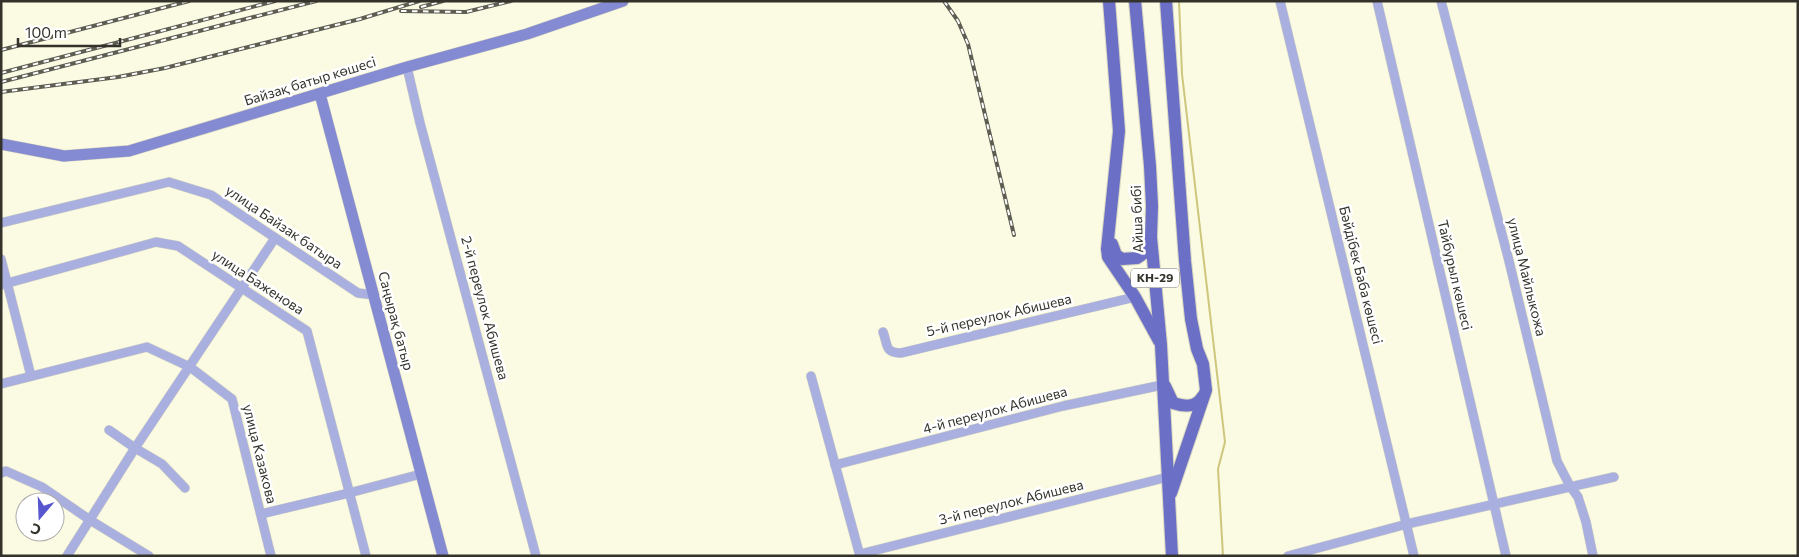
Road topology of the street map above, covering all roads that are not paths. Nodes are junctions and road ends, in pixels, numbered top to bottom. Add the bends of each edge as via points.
1 (623, 1) edge
2 (1109, 1) edge
3 (1135, 1) edge
4 (1166, 1) edge
5 (1280, 1) edge
6 (1377, 1) edge
7 (1441, 1) edge
8 (407, 67) junction
9 (320, 94) junction
10 (1, 144) edge
11 (1, 223) edge
12 (1109, 227) junction
13 (276, 238) junction
14 (1151, 238) junction
15 (1, 260) edge
16 (4, 284) edge
17 (242, 289) junction
18 (374, 296) junction
19 (1136, 297) junction
20 (882, 332) dead end
21 (1161, 345) junction
22 (190, 367) junction
23 (31, 376) junction
24 (811, 376) dead end
25 (1163, 382) junction
26 (1, 384) edge
27 (1206, 390) junction
28 (109, 430) dead end
29 (135, 448) junction
30 (835, 465) junction
31 (1, 473) edge
32 (421, 474) junction
33 (1168, 477) junction
34 (1614, 477) dead end
35 (1570, 486) junction
36 (185, 488) dead end
37 (349, 493) junction
38 (1170, 498) junction
39 (1494, 503) junction
40 (261, 514) junction
41 (90, 520) junction
42 (1406, 524) junction
43 (860, 555) edge
44 (67, 556) edge
45 (149, 556) edge
46 (271, 556) edge
47 (366, 556) edge
48 (443, 556) edge
49 (536, 556) edge
50 (1172, 556) edge
51 (1288, 556) edge
52 (1414, 556) edge
53 (1506, 556) edge
54 (1593, 556) edge

1 - 8 main road, Байзақ батыр көшесі via 528,34
2 - 12 main road via 1118,131
3 - 14 main road, Айша бибі / КН-29 via 1150,166
4 - 27 main road via 1185,261 1191,319
5 - 42 street, Бәйдібек Баба көшесі
6 - 39 street, Тайбурыл көшесі
7 - 35 street, улица Майлыкожа via 1558,461
8 - 9 main road, Байзақ батыр көшесі
8 - 49 street, 2-й переулок Абишева
9 - 10 main road, Байзақ батыр көшесі via 129,151 64,156
9 - 18 main road, Саңырақ батыр
11 - 13 street, улица Байзак батыра via 169,182 211,195
12 - 14 main road via 1112,247 1122,259 1144,254
12 - 19 main road via 1108,257
13 - 17 street
13 - 18 street, улица Байзак батыра via 358,292
14 - 21 main road, Айша бибі / КН-29
15 - 16 street
16 - 17 street, улица Баженова via 156,242 178,246
16 - 23 street
17 - 22 street
17 - 37 street, улица Баженова via 307,330
18 - 32 main road, Саңырақ батыр
19 - 20 street, 5-й переулок Абишева via 901,352 893,353 888,349
19 - 21 main road
21 - 25 main road, Айша бибі / КН-29
22 - 23 street, улица Казакова via 147,347
22 - 29 street
22 - 40 street, улица Казакова via 232,399
23 - 26 street, улица Казакова
24 - 30 street
25 - 27 main road via 1173,403 1180,406 1199,402
25 - 30 street, 4-й переулок Абишева
25 - 33 main road, Айша бибі / КН-29
27 - 38 main road
28 - 29 street
29 - 36 street via 162,464
29 - 41 street
30 - 43 street
31 - 41 street via 6,471 42,487
32 - 37 street
32 - 48 main road, Саңырақ батыр
33 - 38 main road, Айша бибі / КН-29
33 - 43 street, 3-й переулок Абишева
34 - 35 street
35 - 39 street
35 - 54 street, улица Майлыкожа via 1578,497
37 - 40 street
37 - 47 street, улица Баженова
38 - 50 main road, Айша бибі / КН-29
39 - 42 street
39 - 53 street, Тайбурыл көшесі
40 - 46 street, улица Казакова
41 - 44 street
41 - 45 street
42 - 51 street
42 - 52 street, Бәйдібек Баба көшесі

